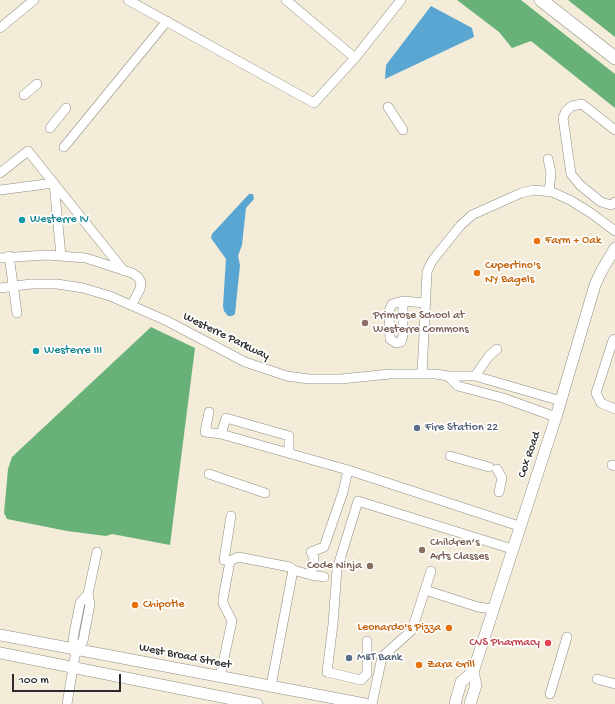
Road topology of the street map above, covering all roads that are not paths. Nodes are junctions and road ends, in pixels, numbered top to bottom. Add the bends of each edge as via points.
1 (34, 0) edge
2 (128, 0) edge
3 (286, 0) edge
4 (401, 0) edge
5 (541, 0) edge
6 (167, 21) junction
7 (1, 26) edge
8 (355, 58) junction
9 (615, 58) edge
10 (37, 84) dead end
11 (24, 95) dead end
12 (388, 107) dead end
13 (66, 108) dead end
14 (50, 128) dead end
15 (403, 130) dead end
16 (615, 130) edge
17 (64, 147) dead end
18 (548, 159) dead end
19 (0, 173) edge
20 (54, 184) junction
21 (580, 185) junction
22 (0, 190) edge
23 (549, 192) junction
24 (570, 200) junction
25 (615, 202) edge
26 (615, 232) edge
27 (615, 248) edge
28 (61, 256) junction
29 (4, 257) edge
30 (124, 271) junction
31 (13, 286) junction
32 (0, 288) edge
33 (403, 301) dead end
34 (425, 303) junction
35 (132, 304) junction
36 (17, 314) dead end
37 (615, 339) edge
38 (497, 349) dead end
39 (422, 374) junction
40 (448, 376) junction
41 (475, 376) junction
42 (561, 401) junction
43 (615, 409) edge
44 (209, 412) dead end
45 (556, 417) junction
46 (221, 434) junction
47 (289, 453) junction
48 (450, 456) dead end
49 (348, 470) junction
50 (209, 474) dead end
51 (499, 492) dead end
52 (265, 493) dead end
53 (231, 516) dead end
54 (519, 526) junction
55 (512, 549) junction
56 (96, 552) dead end
57 (224, 560) dead end
58 (293, 570) junction
59 (430, 571) dead end
60 (310, 575) junction
61 (324, 577) dead end
62 (425, 590) junction
63 (493, 609) junction
64 (0, 635) edge
65 (567, 636) dead end
66 (367, 641) dead end
67 (76, 650) junction
68 (0, 653) edge
69 (73, 667) junction
70 (473, 672) junction
71 (220, 677) junction
72 (598, 679) dead end
73 (615, 684) edge
74 (271, 686) junction
75 (550, 694) dead end
76 (67, 704) edge
77 (257, 704) edge
78 (365, 704) edge
79 (372, 704) edge
80 (455, 704) edge
81 (470, 704) edge

1 - 7 street
2 - 6 street
3 - 8 street
4 - 8 street
5 - 9 highway
6 - 8 street via 314,103
6 - 17 street
10 - 11 street
12 - 15 street
13 - 14 street
16 - 21 street via 582,104 572,106 566,111 562,124 571,174
18 - 23 street via 551,173
19 - 20 street via 28,151
20 - 22 street
20 - 28 street
20 - 30 street
21 - 24 street
21 - 25 street via 606,205
23 - 24 street
23 - 34 street via 534,190 521,193 472,215 460,226 428,268
24 - 26 street
27 - 42 main road, Cox Road via 596,285
28 - 29 street
28 - 30 street via 86,258
29 - 31 street
30 - 35 street via 138,277 141,282
31 - 32 street, Westerre Parkway
31 - 35 street, Westerre Parkway via 57,284 83,288
31 - 36 street
33 - 34 street
34 - 39 street
35 - 39 street, Westerre Parkway via 245,362 287,376 341,380 390,374
37 - 43 street via 596,393 601,403
38 - 41 street
39 - 40 street, Westerre Parkway
40 - 41 street, Westerre Parkway
40 - 45 street via 458,386 503,398
41 - 42 street, Westerre Parkway
42 - 45 main road, Cox Road
44 - 46 street via 205,432
45 - 54 main road, Cox Road
46 - 47 street
46 - 47 street via 226,418 289,436
47 - 49 street
48 - 51 street via 493,468 502,478
49 - 54 street
49 - 60 street via 324,547 311,552 314,558
50 - 52 street
53 - 57 street
54 - 55 main road, Cox Road
55 - 63 main road, Cox Road
55 - 66 street via 358,501 337,568 327,670 329,674 361,680 367,674
56 - 67 street via 88,594 80,603 73,639
58 - 60 street
58 - 71 street via 290,567 238,557 230,561 223,603 232,621
58 - 74 street
59 - 62 street
60 - 61 street
62 - 63 street via 478,607
62 - 79 street via 412,630 382,657
63 - 70 main road, Cox Road
64 - 67 main road, West Broad Street
65 - 75 street
67 - 69 street
67 - 71 main road, West Broad Street
68 - 69 main road
69 - 76 street
69 - 77 main road
70 - 80 main road, Cox Road via 461,682
70 - 81 main road, Cox Road via 476,685
71 - 74 main road, West Broad Street
72 - 73 street
74 - 78 main road, West Broad Street

